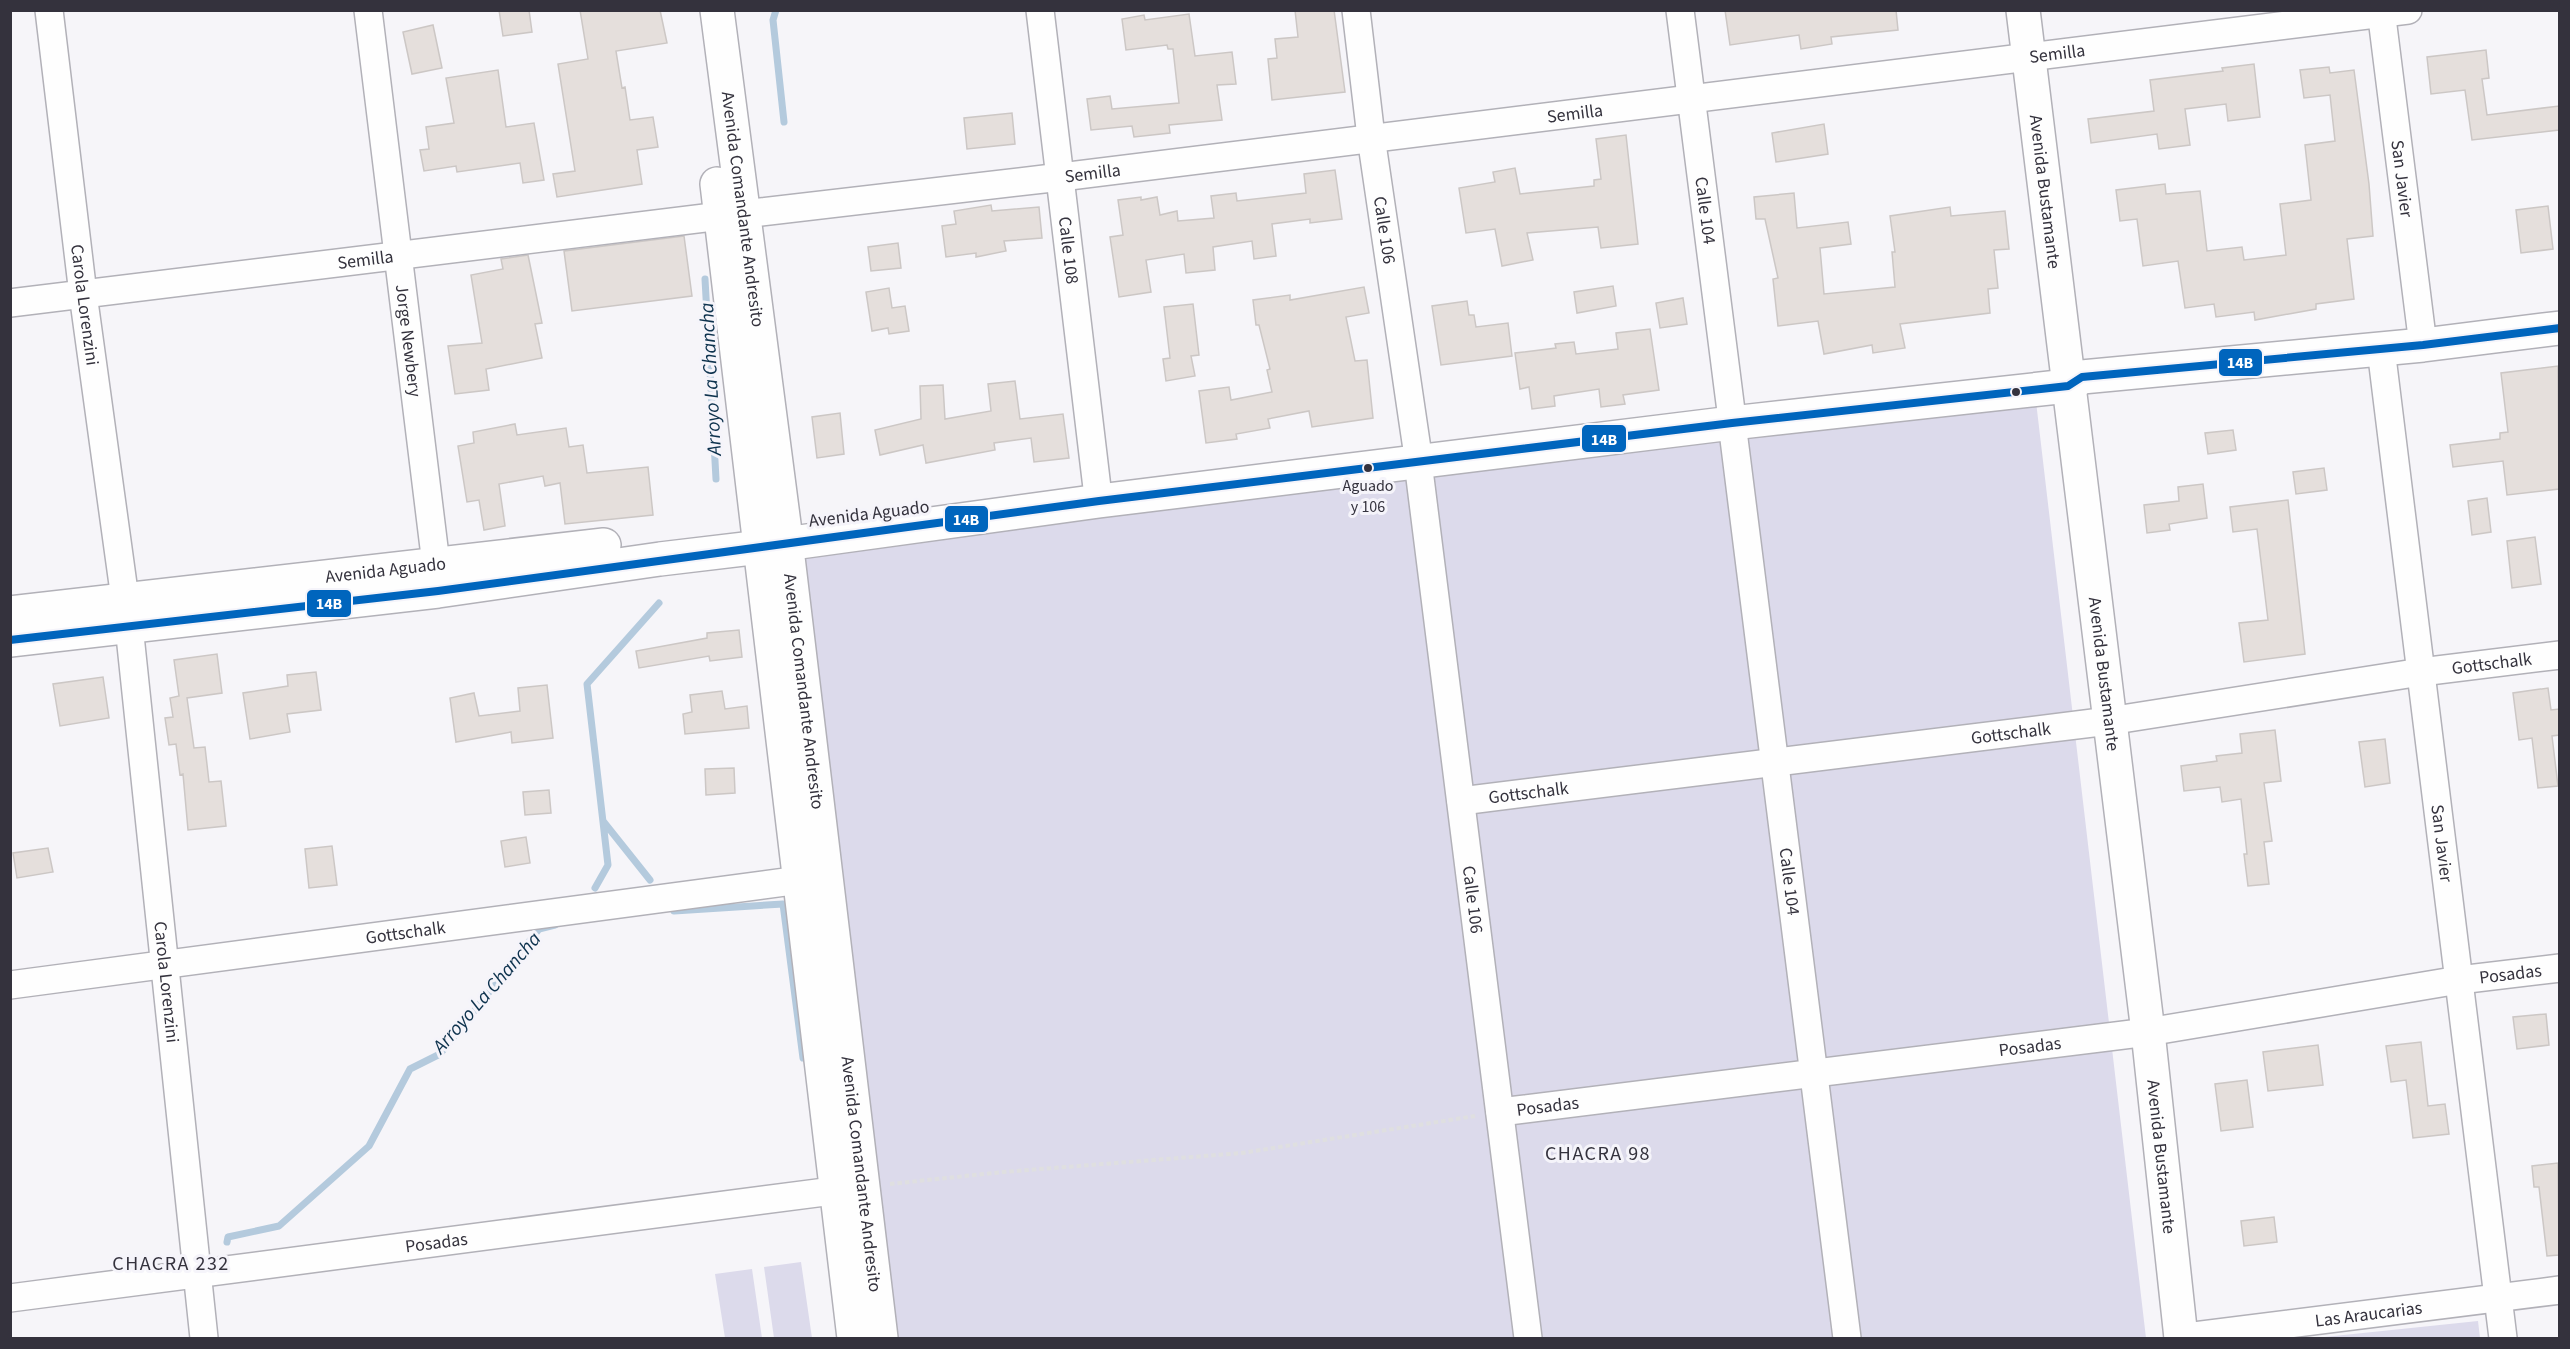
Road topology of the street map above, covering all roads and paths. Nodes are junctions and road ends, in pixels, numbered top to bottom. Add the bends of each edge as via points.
1 (49, 10) edge
2 (368, 10) edge
3 (696, 10) edge
4 (717, 10) edge
5 (1040, 10) edge
6 (1356, 10) edge
7 (1680, 10) edge
8 (2023, 10) edge
9 (2408, 10) edge
10 (2381, 12) edge
11 (2028, 57) junction
12 (1691, 98) junction
13 (1371, 137) junction
14 (1061, 177) junction
15 (732, 215) junction
16 (397, 255) junction
17 (83, 294) junction
18 (10, 303) edge
19 (2559, 328) edge
20 (2423, 345) junction
21 (2381, 349) junction
22 (2072, 377) junction
23 (1731, 417) junction
24 (1418, 456) junction
25 (1097, 488) junction
26 (772, 535) junction
27 (436, 564) junction
28 (127, 612) junction
29 (10, 613) edge
30 (10, 640) edge
31 (2559, 655) edge
32 (2421, 672) junction
33 (2109, 722) junction
34 (1775, 763) junction
35 (1461, 801) junction
36 (800, 880) junction
37 (164, 964) junction
38 (2559, 968) edge
39 (2459, 980) junction
40 (10, 984) edge
41 (2148, 1032) junction
42 (1814, 1074) junction
43 (1500, 1112) junction
44 (850, 1189) junction
45 (197, 1274) junction
46 (2559, 1290) edge
47 (2498, 1297) junction
48 (10, 1298) edge
49 (204, 1338) edge
50 (854, 1338) edge
51 (881, 1338) edge
52 (1528, 1338) edge
53 (1847, 1338) edge
54 (2180, 1338) edge
55 (2503, 1338) edge

1 - 17 street, Carola Lorenzini
2 - 16 street, Jorge Newbery
3 - 15 main road, Avenida Comandante Andresito
4 - 15 main road, Avenida Comandante Andresito
5 - 14 street, Calle 108
6 - 13 street, Calle 106
7 - 12 street, Calle 104
8 - 11 main road, Avenida Bustamante
9 - 10 street, Semilla
10 - 11 street, Semilla
10 - 20 street, San Javier
11 - 12 street, Semilla
11 - 22 main road, Avenida Bustamante
12 - 13 street, Semilla
12 - 23 street, Calle 104
13 - 14 street, Semilla
13 - 24 street, Calle 106
14 - 15 street, Semilla
14 - 25 street, Calle 108
15 - 16 street, Semilla
15 - 26 main road, Avenida Comandante Andresito
16 - 17 street, Semilla
16 - 27 street, Jorge Newbery
17 - 18 street, Semilla
17 - 28 street, Carola Lorenzini
19 - 20 main road, Avenida Aguado
20 - 21 main road, Avenida Aguado
21 - 22 main road, Avenida Aguado
21 - 32 street, San Javier
22 - 23 main road, Avenida Aguado
22 - 33 main road, Avenida Bustamante
23 - 24 main road, Avenida Aguado
23 - 34 street, Calle 104
24 - 25 main road, Avenida Aguado
24 - 26 main road, Avenida Aguado via 1099,501
24 - 35 street, Calle 106
25 - 26 main road, Avenida Aguado
26 - 27 main road, Avenida Aguado
26 - 28 main road, Avenida Aguado via 438,591
26 - 36 main road, Avenida Comandante Andresito
26 - 44 main road, Avenida Comandante Andresito
27 - 28 main road, Avenida Aguado
28 - 29 main road, Avenida Aguado
28 - 30 main road, Avenida Aguado
28 - 37 street, Carola Lorenzini
31 - 32 street, Gottschalk
32 - 33 street, Gottschalk
32 - 39 street, San Javier
33 - 34 street, Gottschalk
33 - 41 main road, Avenida Bustamante
34 - 35 street, Gottschalk
34 - 42 street, Calle 104
35 - 43 street, Calle 106
36 - 37 street, Gottschalk
36 - 44 main road, Avenida Comandante Andresito
37 - 40 street, Gottschalk
37 - 45 street, Carola Lorenzini
38 - 39 street, Posadas
39 - 41 street, Posadas
39 - 47 street, San Javier
41 - 42 street, Posadas
41 - 54 main road, Avenida Bustamante
42 - 43 street, Posadas
42 - 53 street, Calle 104
43 - 44 path via 1242,1153
43 - 52 street, Calle 106
44 - 45 street, Posadas
44 - 50 main road, Avenida Comandante Andresito
44 - 51 main road, Avenida Comandante Andresito
45 - 48 street, Posadas
45 - 49 street, Carola Lorenzini
46 - 47 street, Las Araucarias
47 - 54 street, Las Araucarias
47 - 55 street, San Javier

